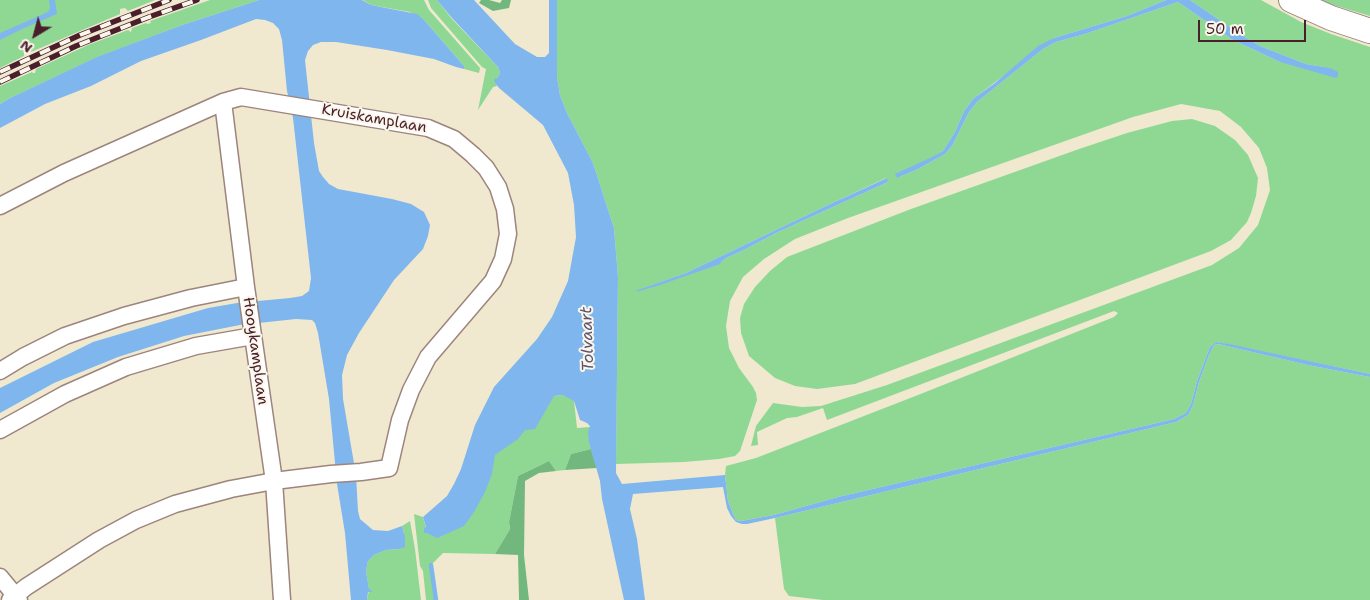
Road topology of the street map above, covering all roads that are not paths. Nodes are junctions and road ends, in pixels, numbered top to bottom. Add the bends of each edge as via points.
1 (1291, 0) edge
2 (1370, 31) edge
3 (223, 102) junction
4 (0, 206) edge
5 (247, 292) junction
6 (252, 331) junction
7 (0, 371) edge
8 (0, 430) edge
9 (274, 481) junction
10 (0, 577) edge
11 (14, 598) edge
12 (282, 600) edge

1 - 2 main road
3 - 4 street, Kruiskamplaan via 64,173
3 - 5 street, Hooykamplaan
3 - 9 street, Kruiskamplaan via 241,97 428,128 454,140 486,168 498,187 505,208 508,234 503,259 493,281 428,357 400,420 389,468
5 - 6 street, Hooykamplaan
5 - 7 street via 191,298 124,316 65,336
6 - 8 street via 126,367 65,394
6 - 9 street, Hooykamplaan
9 - 11 street, Kruiskamplaan via 175,504 136,520 99,540
9 - 12 street, Hooykamplaan
10 - 11 street

